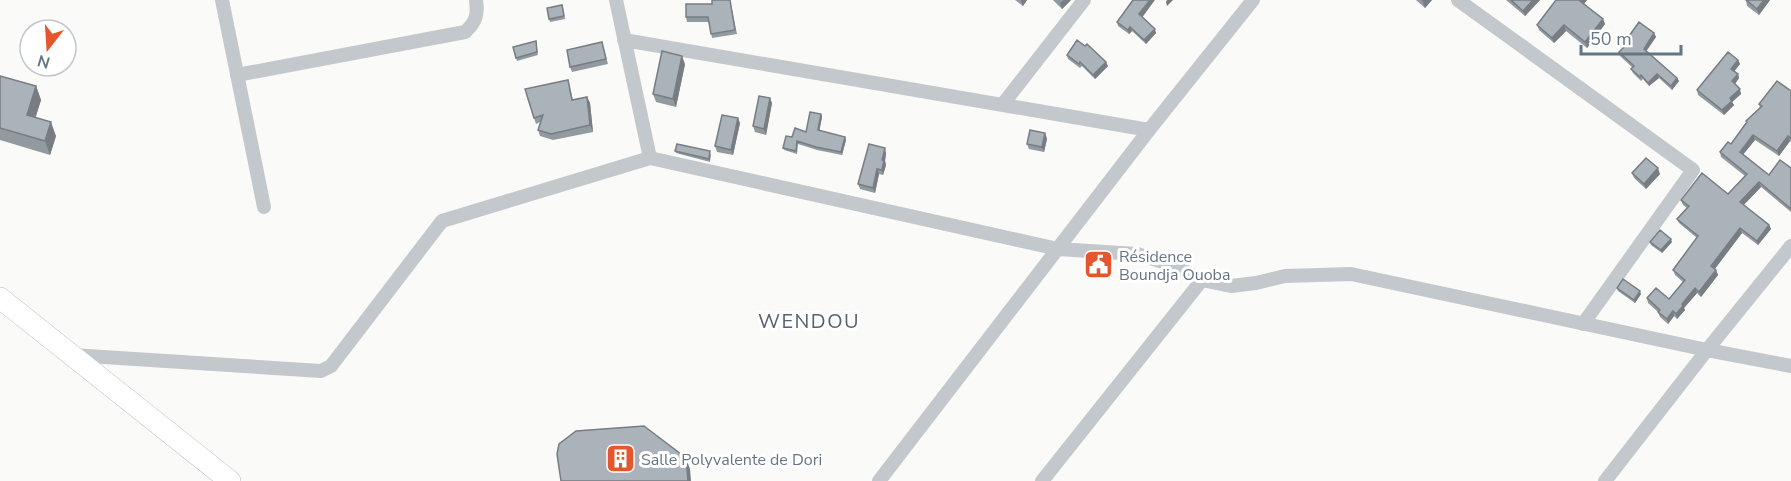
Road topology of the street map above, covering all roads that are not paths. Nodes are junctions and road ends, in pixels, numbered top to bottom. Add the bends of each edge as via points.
1 (222, 0) edge
2 (476, 0) edge
3 (616, 0) edge
4 (1084, 0) edge
5 (1253, 0) edge
6 (1458, 0) edge
7 (624, 40) junction
8 (237, 75) junction
9 (1003, 104) junction
10 (1149, 130) junction
11 (650, 158) junction
12 (264, 207) dead end
13 (1791, 246) edge
14 (1059, 249) junction
15 (1202, 280) junction
16 (0, 298) edge
17 (1583, 324) junction
18 (1707, 350) junction
19 (70, 355) junction
20 (1791, 366) edge
21 (230, 481) edge
22 (879, 481) edge
23 (1042, 481) edge
24 (1605, 481) edge

1 - 8 street
2 - 8 street via 474,24 465,32
3 - 7 street
4 - 9 street
5 - 10 street
6 - 17 street via 1693,170
7 - 9 street
7 - 11 street
8 - 12 street
9 - 10 street
10 - 14 street
11 - 14 street
11 - 19 street via 442,221 331,366 321,371
13 - 18 street
14 - 15 street via 1137,254 1173,265
14 - 22 street
15 - 17 street via 1231,286 1285,276 1351,274
15 - 23 street
16 - 19 main road
17 - 18 street
18 - 20 street
18 - 24 street
19 - 21 main road

